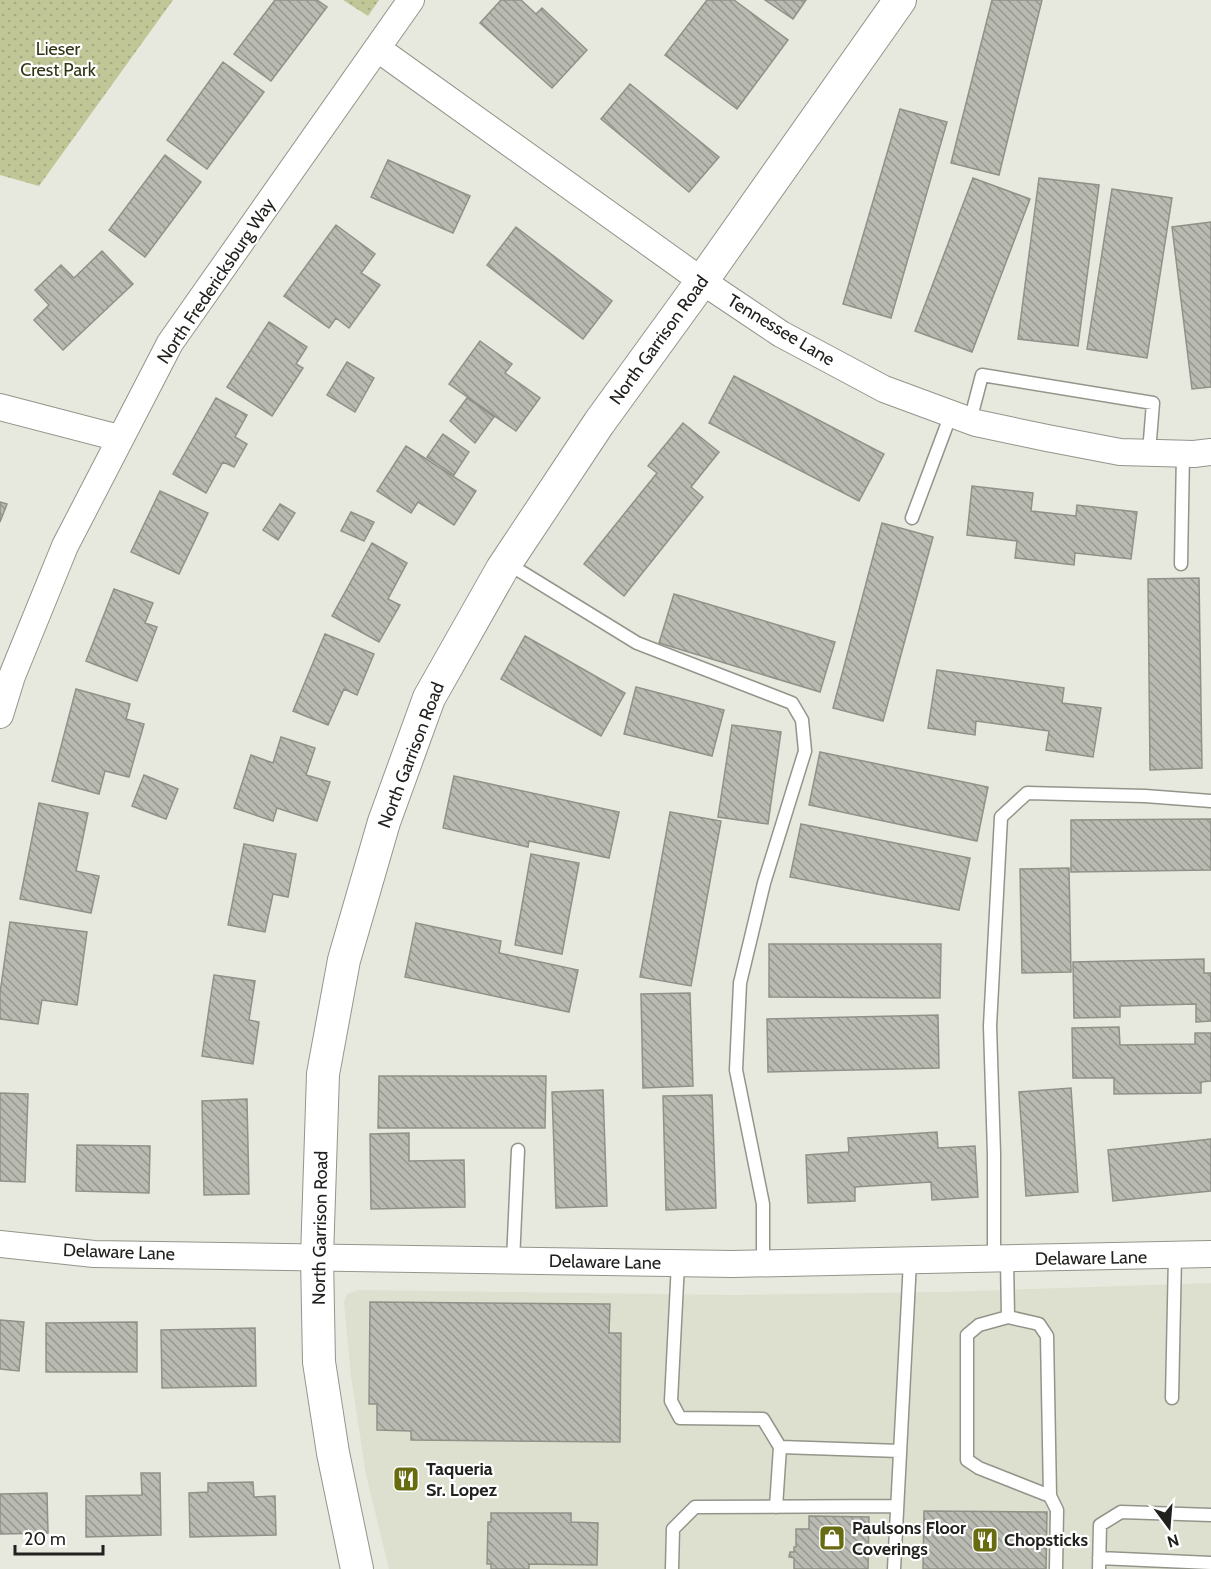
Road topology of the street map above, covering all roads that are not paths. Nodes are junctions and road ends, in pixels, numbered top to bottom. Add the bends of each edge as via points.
1 (411, 0) edge
2 (900, 0) edge
3 (378, 49) junction
4 (702, 282) junction
5 (0, 407) edge
6 (961, 417) junction
7 (119, 438) junction
8 (1149, 452) junction
9 (1211, 452) edge
10 (1183, 453) junction
11 (912, 518) dead end
12 (506, 562) junction
13 (1181, 564) dead end
14 (0, 715) edge
15 (1211, 801) edge
16 (518, 1150) dead end
17 (0, 1244) edge
18 (1211, 1254) edge
19 (1175, 1256) junction
20 (317, 1257) junction
21 (1000, 1259) junction
22 (513, 1261) junction
23 (910, 1261) junction
24 (678, 1263) junction
25 (763, 1264) junction
26 (1008, 1317) junction
27 (1172, 1398) dead end
28 (780, 1447) junction
29 (900, 1450) junction
30 (1050, 1496) junction
31 (897, 1506) junction
32 (776, 1507) junction
33 (1211, 1515) edge
34 (1099, 1563) edge
35 (1211, 1563) edge
36 (357, 1569) edge
37 (672, 1569) edge
38 (894, 1569) edge
39 (1056, 1569) edge

1 - 3 street, North Fredericksburg Way
2 - 4 street, North Garrison Road
3 - 4 street, Tennessee Lane
3 - 7 street, North Fredericksburg Way via 170,343
4 - 6 street, Tennessee Lane via 781,334 884,389
4 - 12 street, North Garrison Road via 599,423
5 - 7 street
6 - 8 street, Tennessee Lane via 1120,452
6 - 8 lane via 982,375 1153,402
6 - 11 lane
7 - 14 street, North Fredericksburg Way via 65,546
8 - 10 street, Tennessee Lane
9 - 10 street, Tennessee Lane
10 - 13 lane
12 - 20 street, North Garrison Road via 429,698 384,822 344,960 323,1074
12 - 25 lane via 638,644 792,703 802,720 805,751 764,883 740,983 736,1070 764,1204
15 - 21 lane via 1028,793 1001,817 990,1026
16 - 22 lane
17 - 20 street, Delaware Lane via 94,1254
18 - 19 street, Delaware Lane
19 - 21 street, Delaware Lane
19 - 27 lane
20 - 22 street, Delaware Lane
20 - 36 street, North Garrison Road via 319,1362
21 - 23 street, Delaware Lane
21 - 26 lane
22 - 24 street, Delaware Lane
23 - 25 street, Delaware Lane
23 - 29 lane
24 - 25 street, Delaware Lane
24 - 28 lane via 671,1401 680,1418 763,1419
26 - 30 lane via 1040,1324 1047,1336
26 - 30 lane via 979,1325 967,1335 968,1460
28 - 29 lane
28 - 32 lane
29 - 31 lane
30 - 39 lane via 1057,1510
31 - 32 lane
31 - 38 lane
32 - 37 lane via 695,1507 673,1529
33 - 34 lane via 1121,1512 1100,1525
34 - 35 lane

